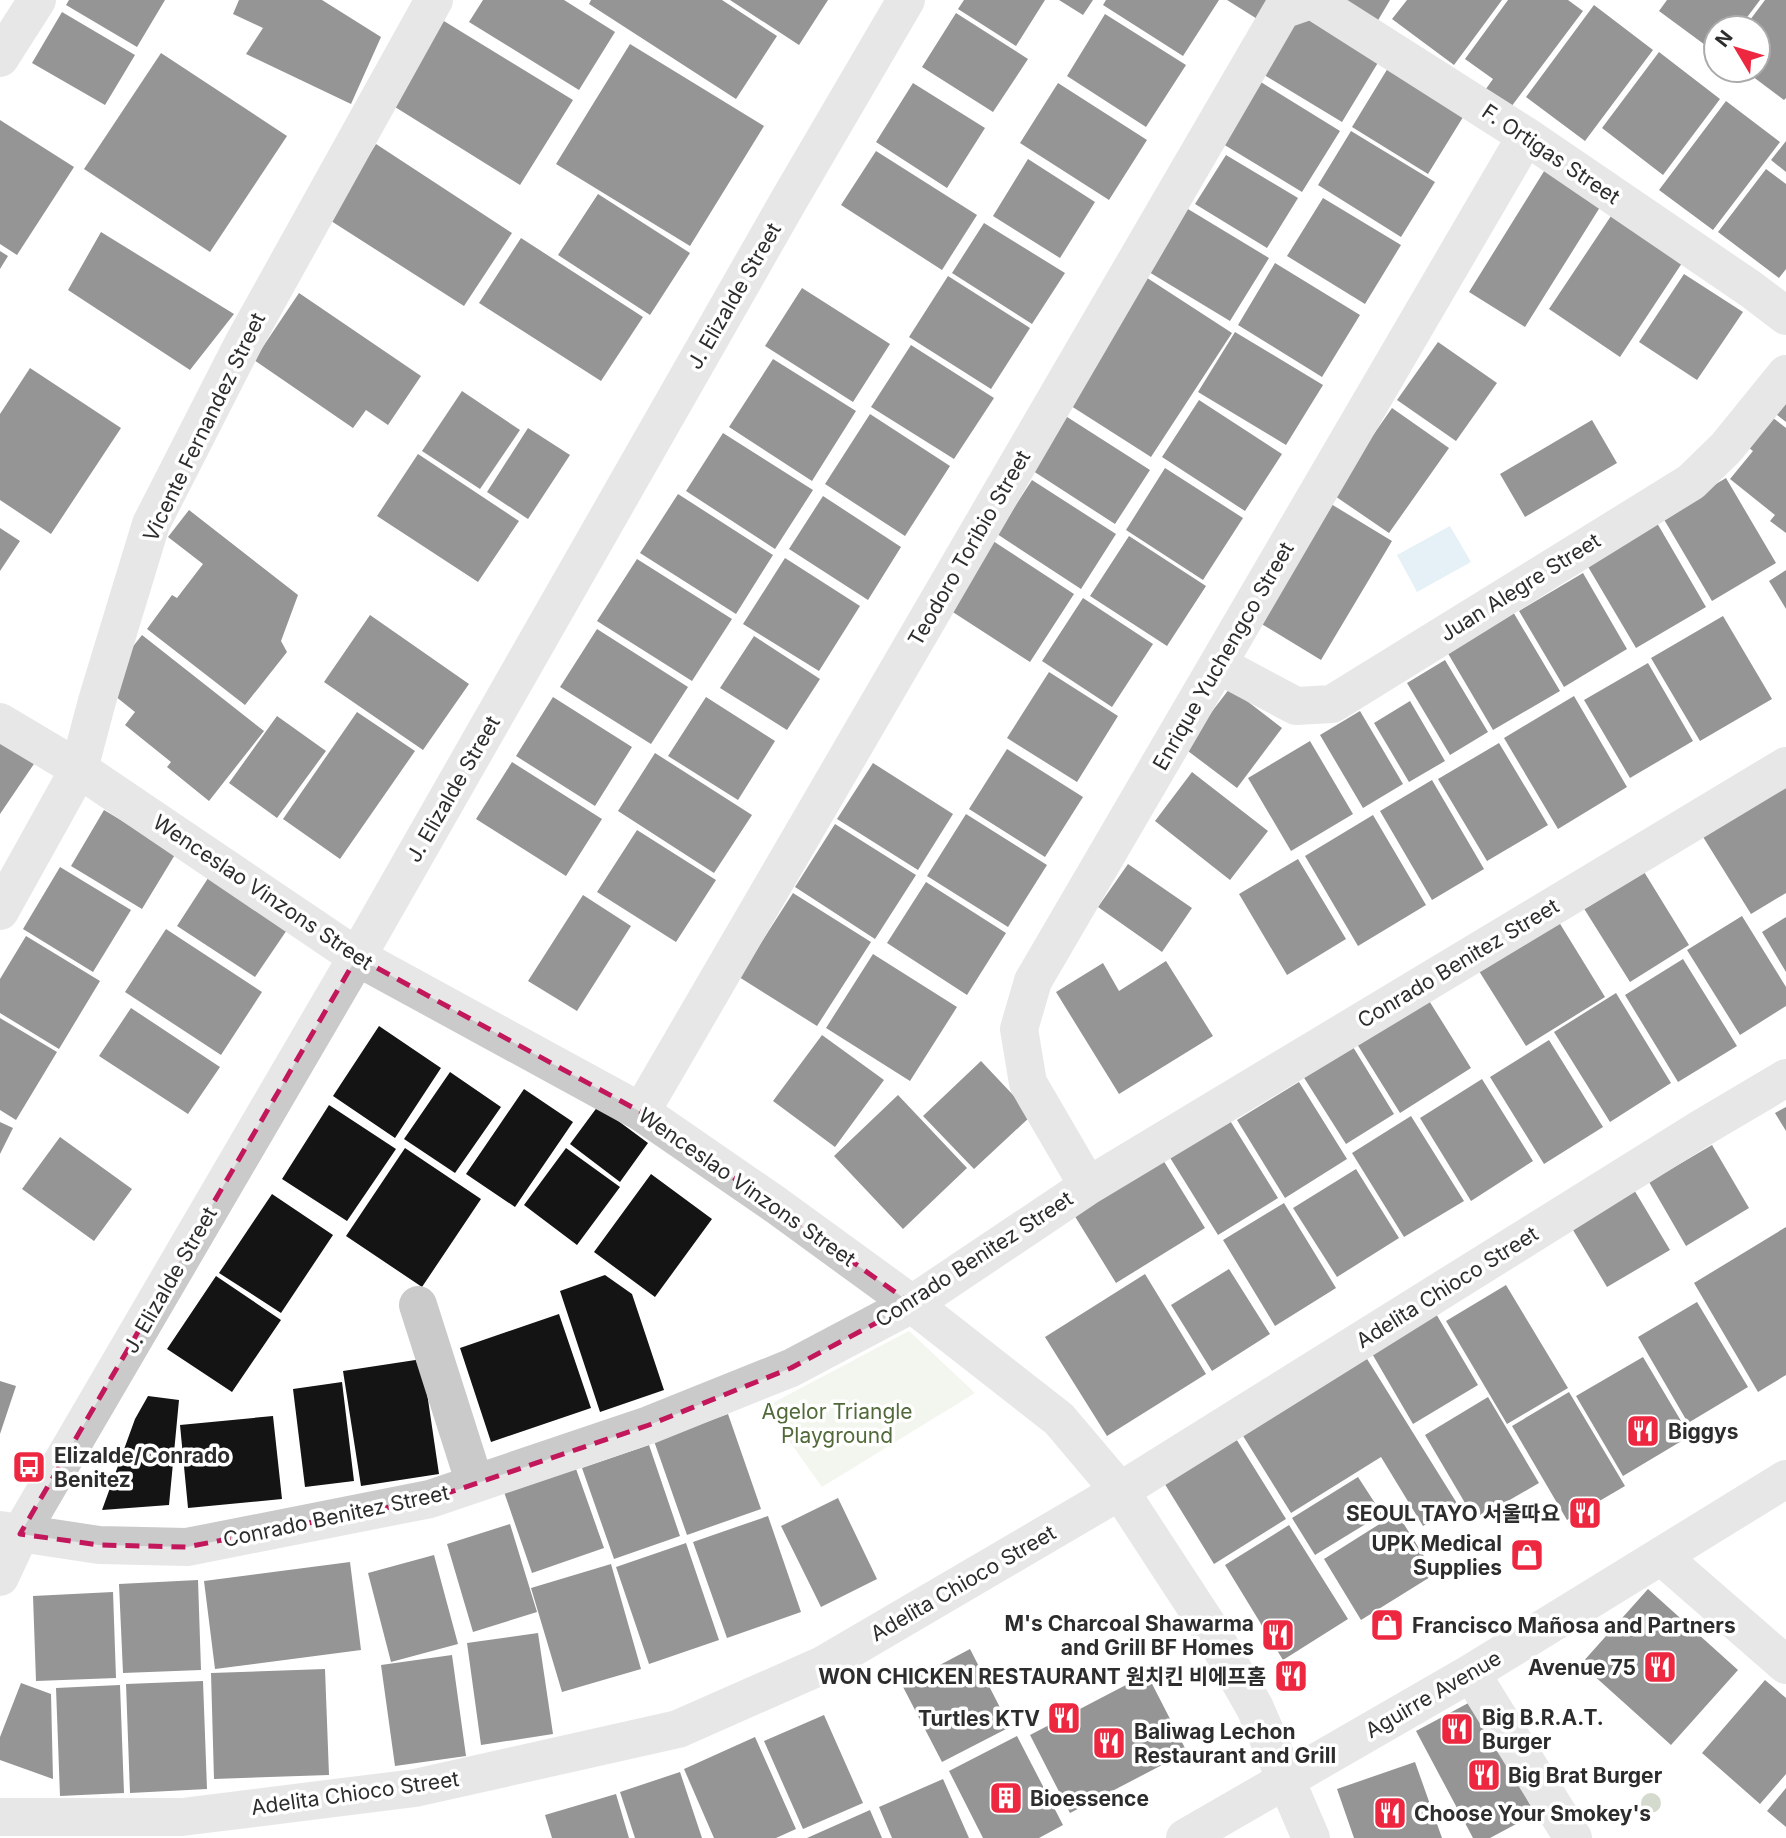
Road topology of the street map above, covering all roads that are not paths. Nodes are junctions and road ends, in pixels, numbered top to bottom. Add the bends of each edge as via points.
1 (37, 0) edge
2 (434, 0) edge
3 (906, 0) edge
4 (1311, 0) edge
5 (1, 57) edge
6 (1526, 136) junction
7 (1786, 316) edge
8 (1786, 374) edge
9 (1219, 665) junction
10 (0, 722) edge
11 (1786, 766) edge
12 (79, 769) junction
13 (0, 911) edge
14 (357, 957) junction
15 (1786, 1078) edge
16 (641, 1112) junction
17 (1088, 1186) junction
18 (912, 1304) junction
19 (418, 1305) dead end
20 (1786, 1479) edge
21 (475, 1484) junction
22 (1120, 1491) junction
23 (10, 1532) edge
24 (1662, 1557) junction
25 (0, 1577) edge
26 (1786, 1665) edge
27 (1471, 1673) junction
28 (1286, 1779) junction
29 (0, 1817) edge
30 (1185, 1838) edge
31 (1311, 1838) edge
32 (1573, 1838) edge

1 - 5 street
2 - 12 street, Vicente Fernandez Street via 244,342 151,524
3 - 14 street, J. Elizalde Street
4 - 6 street, F. Ortigas Street
4 - 16 street, Teodoro Toribio Street via 1282,10
6 - 7 street, F. Ortigas Street
6 - 9 street, Enrique Yuchengco Street
8 - 9 street, Juan Alegre Street via 1726,448 1691,482 1332,704 1296,706
9 - 17 street, Enrique Yuchengco Street via 1033,981 1019,1029 1028,1083
10 - 12 street, Wenceslao Vinzons Street
11 - 17 street, Conrado Benitez Street
12 - 13 street, Vicente Fernandez Street
12 - 14 street, Wenceslao Vinzons Street
14 - 16 street, Wenceslao Vinzons Street
14 - 23 street, J. Elizalde Street via 186,1252
15 - 22 street, Adelita Chioco Street
16 - 18 street, Wenceslao Vinzons Street
17 - 18 street, Conrado Benitez Street
18 - 21 street, Conrado Benitez Street via 791,1368 649,1424
18 - 22 street, Wenceslao Vinzons Street via 1059,1419
19 - 21 street
20 - 24 street, Aguirre Avenue
21 - 23 street, Conrado Benitez Street via 430,1499 187,1548 99,1545
22 - 28 street, Wenceslao Vinzons Street via 1210,1629 1255,1709
22 - 29 street, Adelita Chioco Street via 823,1665 678,1729 415,1788 182,1817
23 - 25 street, J. Elizalde Street
24 - 26 street
24 - 27 street, Aguirre Avenue
27 - 28 street, Aguirre Avenue
27 - 32 street
28 - 30 street, Aguirre Avenue
28 - 31 street, Wenceslao Vinzons Street

